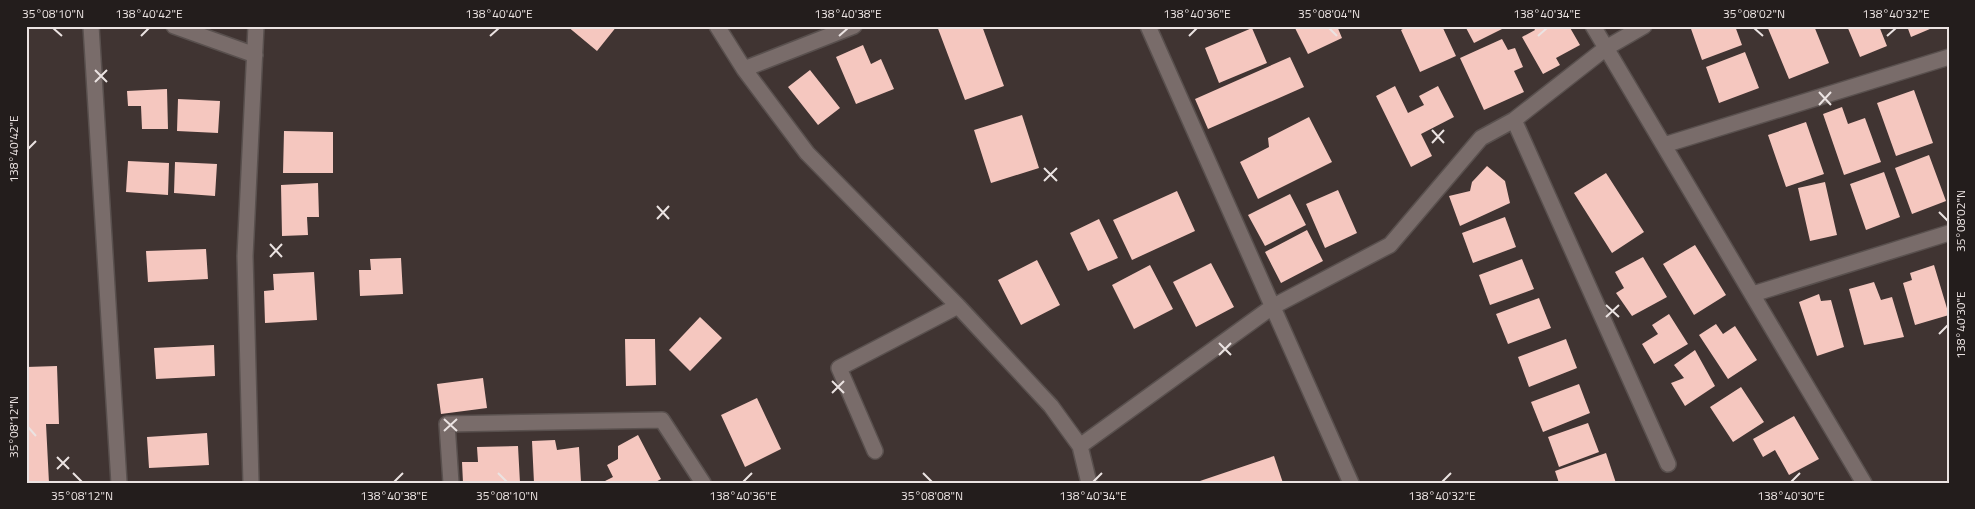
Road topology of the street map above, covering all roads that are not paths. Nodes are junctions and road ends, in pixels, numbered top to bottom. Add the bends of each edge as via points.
1 (91, 26) edge
2 (174, 26) edge
3 (256, 26) edge
4 (716, 26) edge
5 (854, 26) edge
6 (1148, 26) edge
7 (1593, 26) edge
8 (1644, 26) edge
9 (1606, 48) junction
10 (255, 55) junction
11 (1949, 57) edge
12 (744, 69) junction
13 (1514, 120) junction
14 (1664, 145) junction
15 (1949, 234) edge
16 (1754, 294) junction
17 (958, 306) junction
18 (1272, 307) junction
19 (1080, 446) junction
20 (875, 451) dead end
21 (1668, 464) dead end
22 (119, 483) edge
23 (251, 483) edge
24 (451, 483) edge
25 (703, 483) edge
26 (1089, 483) edge
27 (1351, 483) edge
28 (1864, 483) edge

1 - 22 street
2 - 10 street
3 - 10 street
4 - 12 street
5 - 12 street
6 - 18 street
7 - 9 street
8 - 9 street
9 - 13 street
9 - 14 street
10 - 23 street via 244,256
11 - 14 street
12 - 17 street via 806,153
13 - 18 street via 1481,138 1390,245
13 - 21 street
14 - 16 street
15 - 16 street
16 - 28 street
17 - 19 street via 1051,406
17 - 20 street via 839,368
18 - 19 street
18 - 27 street
19 - 26 street
24 - 25 street via 447,424 662,420

